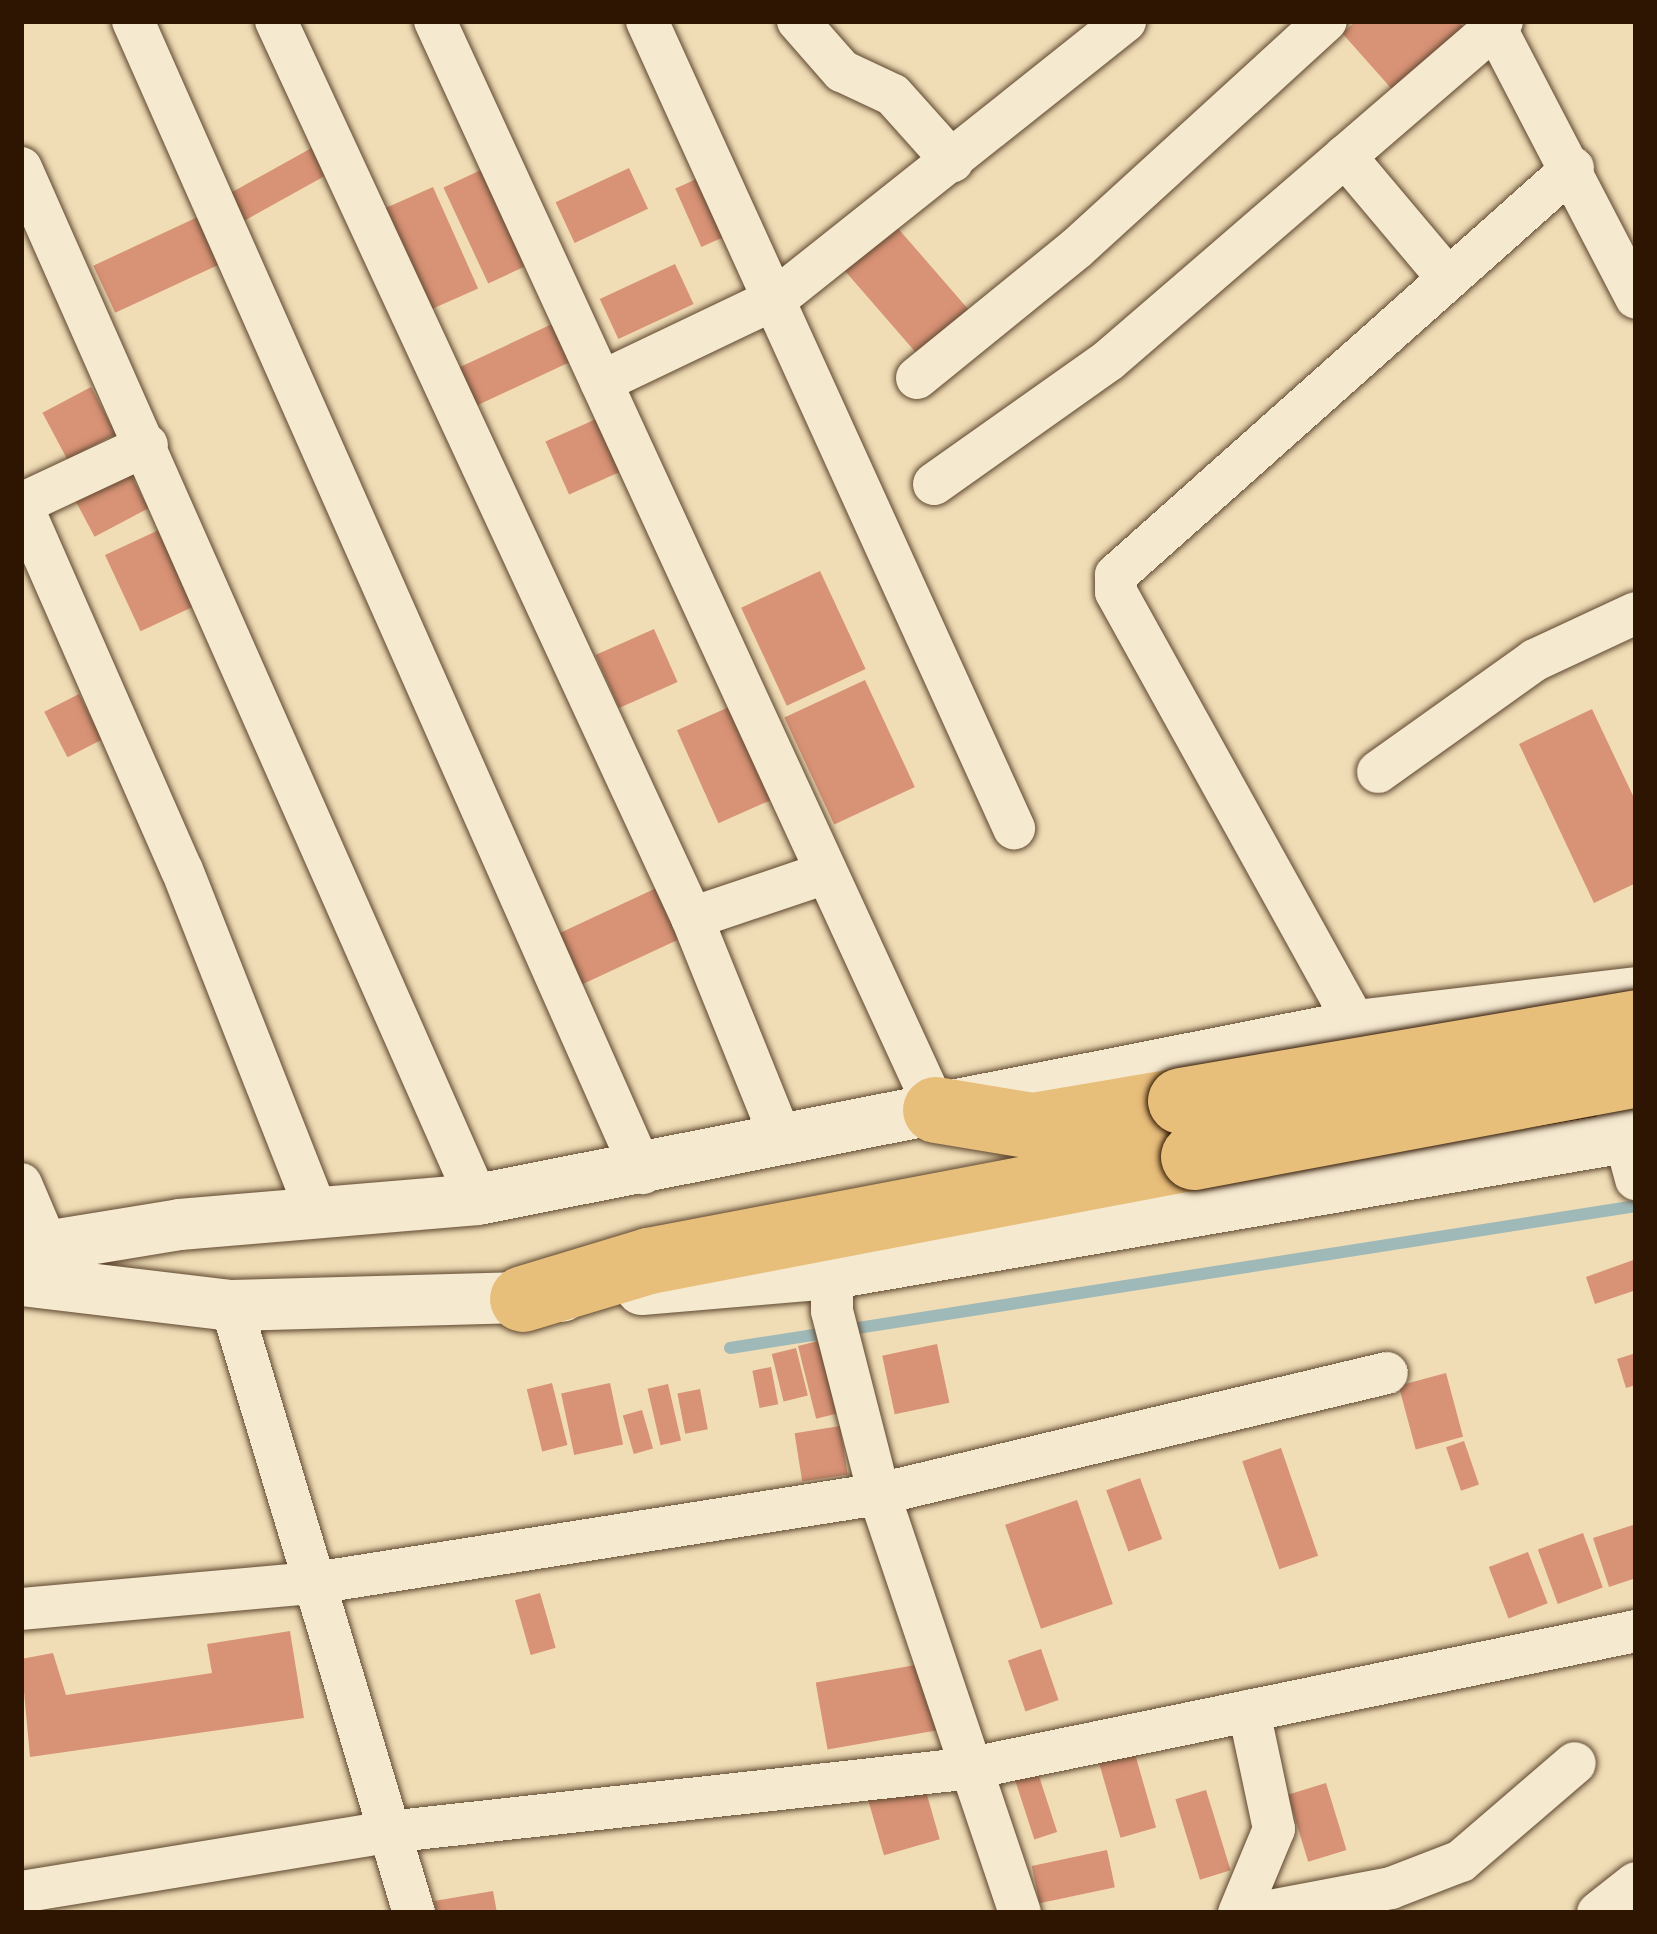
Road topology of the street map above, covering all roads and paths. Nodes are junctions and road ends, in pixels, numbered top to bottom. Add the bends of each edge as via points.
1 (134, 21) edge
2 (276, 21) edge
3 (435, 21) edge
4 (647, 21) edge
5 (798, 21) edge
6 (1125, 21) edge
7 (1326, 21) edge
8 (1496, 23) edge
9 (1345, 156) junction
10 (952, 161) junction
11 (21, 168) edge
12 (1573, 168) junction
13 (1446, 276) junction
14 (777, 298) junction
15 (1636, 298) edge
16 (917, 378) dead end
17 (601, 382) junction
18 (147, 446) junction
19 (934, 484) dead end
20 (21, 504) edge
21 (1636, 613) edge
22 (1378, 772) dead end
23 (1014, 828) dead end
24 (826, 873) junction
25 (692, 918) junction
26 (1621, 1004) edge
27 (1356, 1025) junction
28 (936, 1110) junction
29 (1187, 1129) junction
30 (1633, 1140) edge
31 (782, 1141) junction
32 (644, 1173) junction
33 (21, 1184) edge
34 (477, 1199) junction
35 (319, 1216) junction
36 (30, 1258) edge
37 (832, 1292) junction
38 (524, 1299) junction
39 (230, 1305) junction
40 (1387, 1373) dead end
41 (879, 1494) junction
42 (315, 1583) junction
43 (21, 1610) edge
44 (1636, 1631) edge
45 (1249, 1711) junction
46 (1575, 1763) dead end
47 (972, 1768) junction
48 (388, 1832) junction
49 (1636, 1882) edge
50 (21, 1892) edge
51 (414, 1913) edge
52 (1020, 1913) edge
53 (1239, 1913) edge
54 (1260, 1913) edge
55 (1598, 1913) edge

1 - 32 street
2 - 25 street
3 - 17 street
4 - 14 street
5 - 10 street via 842,71 893,95
6 - 10 street
7 - 16 street
8 - 9 street
8 - 12 street
9 - 13 street
9 - 19 street via 1109,359
10 - 14 street
11 - 18 street
12 - 13 street
12 - 15 street
13 - 27 street via 1116,575 1116,592
14 - 17 street
14 - 23 street
17 - 24 street
18 - 20 street
18 - 34 street
20 - 35 street via 182,869
21 - 22 street via 1534,660
24 - 25 street
24 - 28 street
25 - 31 street
26 - 27 street
26 - 29 highway, bridge
26 - 30 street
27 - 28 street
28 - 29 highway via 1034,1126
28 - 31 street
29 - 30 highway, bridge
29 - 38 highway
30 - 37 street
31 - 32 street
32 - 34 street
33 - 36 street
34 - 35 street
35 - 36 street via 179,1223
36 - 39 street
37 - 38 street
37 - 41 street
38 - 39 street
39 - 42 street
40 - 41 street
41 - 42 street
41 - 47 street
42 - 43 street
42 - 48 street
44 - 45 street
45 - 47 street
45 - 53 street via 1274,1828
46 - 54 street via 1461,1861 1391,1888
47 - 48 street
47 - 52 street
48 - 50 street
48 - 51 street
49 - 55 street

